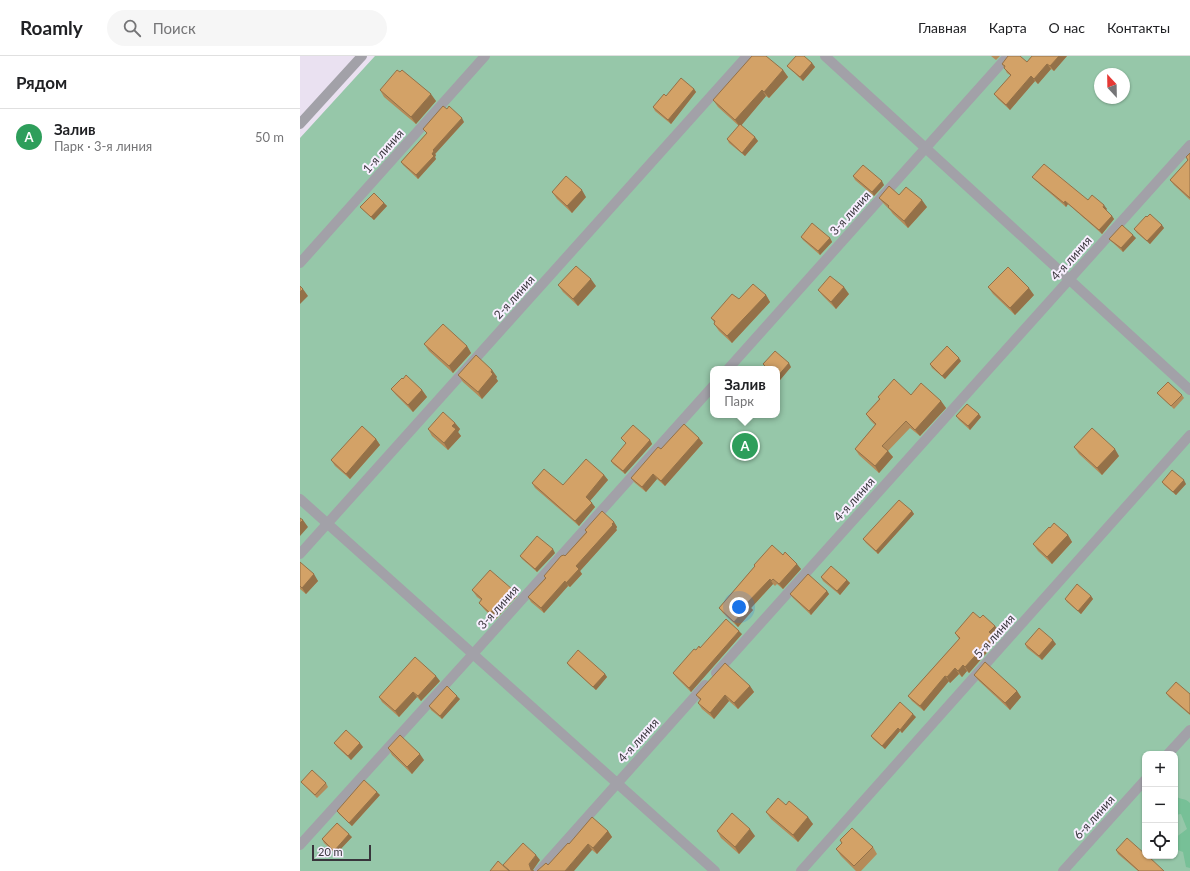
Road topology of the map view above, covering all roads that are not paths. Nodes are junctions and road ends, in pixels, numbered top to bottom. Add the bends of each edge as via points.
1 (362, 56) edge
2 (486, 56) edge
3 (747, 56) edge
4 (825, 56) edge
5 (1008, 56) edge
6 (300, 124) edge
7 (1190, 145) edge
8 (926, 147) junction
9 (300, 263) edge
10 (1069, 280) junction
11 (731, 366) edge
12 (710, 389) edge
13 (1190, 390) edge
14 (1190, 435) edge
15 (300, 499) edge
16 (328, 524) junction
17 (300, 554) edge
18 (473, 654) junction
19 (1190, 730) edge
20 (1171, 751) edge
21 (617, 783) junction
22 (1142, 783) edge
23 (300, 845) edge
24 (539, 871) edge
25 (715, 871) edge
26 (801, 871) edge
27 (1062, 871) edge

1 - 6 street
2 - 9 street, 1-я линия
3 - 16 street, 2-я линия
4 - 8 street
5 - 8 street, 3-я линия
7 - 10 street, 4-я линия
8 - 10 street
8 - 11 street, 3-я линия
10 - 13 street
10 - 21 street, 4-я линия
12 - 18 street, 3-я линия
14 - 26 street, 5-я линия
15 - 16 street
16 - 17 street, 2-я линия
16 - 18 street
18 - 21 street
18 - 23 street, 3-я линия
19 - 20 street
21 - 24 street, 4-я линия
21 - 25 street
22 - 27 street, 6-я линия

